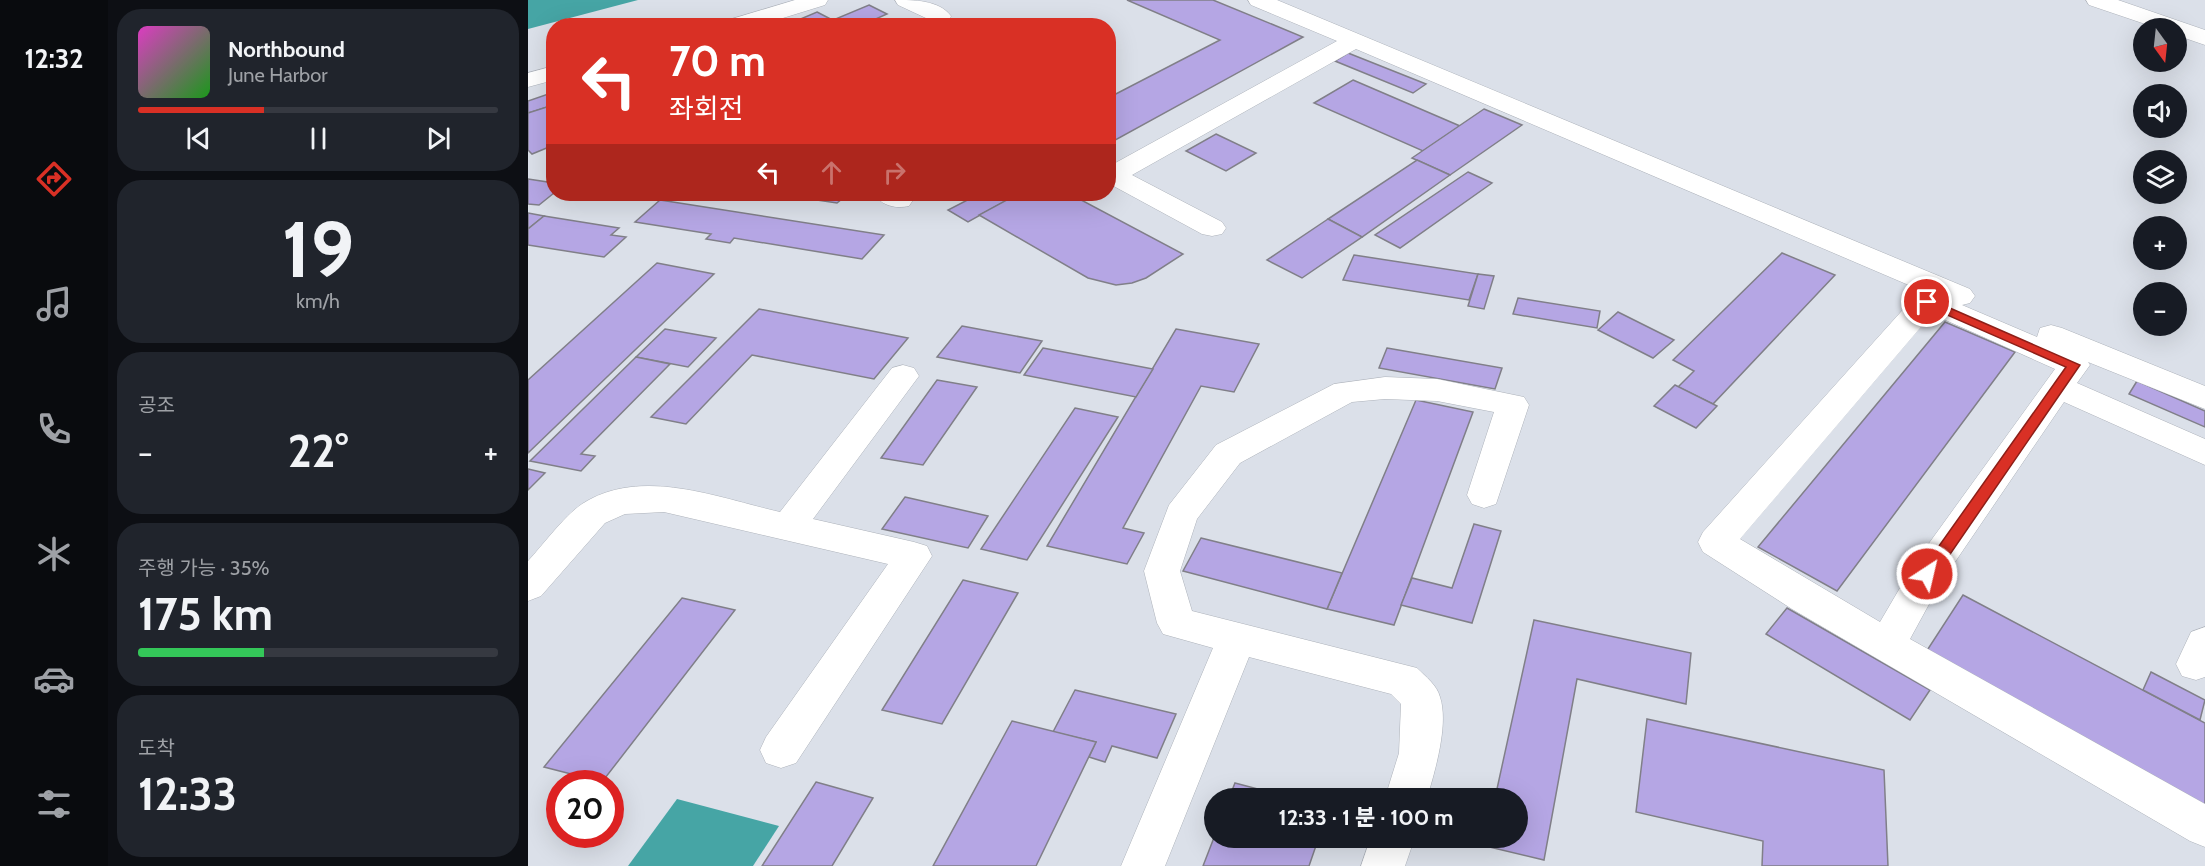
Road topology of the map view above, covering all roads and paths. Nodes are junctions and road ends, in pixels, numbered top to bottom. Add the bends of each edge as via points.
1 (817, 0) edge
2 (906, 0) edge
3 (1259, 0) edge
4 (2097, 0) edge
5 (759, 18) edge
6 (939, 18) edge
7 (2205, 38) edge
8 (1354, 41) junction
9 (546, 75) edge
10 (528, 80) edge
11 (1116, 173) edge
12 (1116, 177) edge
13 (1212, 228) dead end
14 (903, 376) dead end
15 (2058, 387) junction
16 (2205, 398) edge
17 (2205, 453) edge
18 (1484, 495) dead end
19 (788, 527) junction
20 (528, 586) edge
21 (1237, 639) junction
22 (1887, 645) junction
23 (781, 750) dead end
24 (1409, 788) edge
25 (2205, 827) edge
26 (1389, 848) edge
27 (1143, 866) edge
28 (1383, 866) edge

1 - 5 street
2 - 6 street
3 - 8 street
4 - 7 street
8 - 11 street
8 - 16 street
9 - 10 street
12 - 13 street
14 - 19 street
15 - 17 street
15 - 22 street via 1927,574
15 - 22 street via 2074,365 1927,302 1716,542
18 - 21 street via 1513,405 1437,390 1385,388 1345,392 1228,454 1182,514 1162,571 1176,623
19 - 20 street via 664,499 620,501 593,514
19 - 23 street via 914,556
21 - 24 street via 1403,680 1421,698 1420,753
21 - 27 street
22 - 25 street
26 - 28 street

